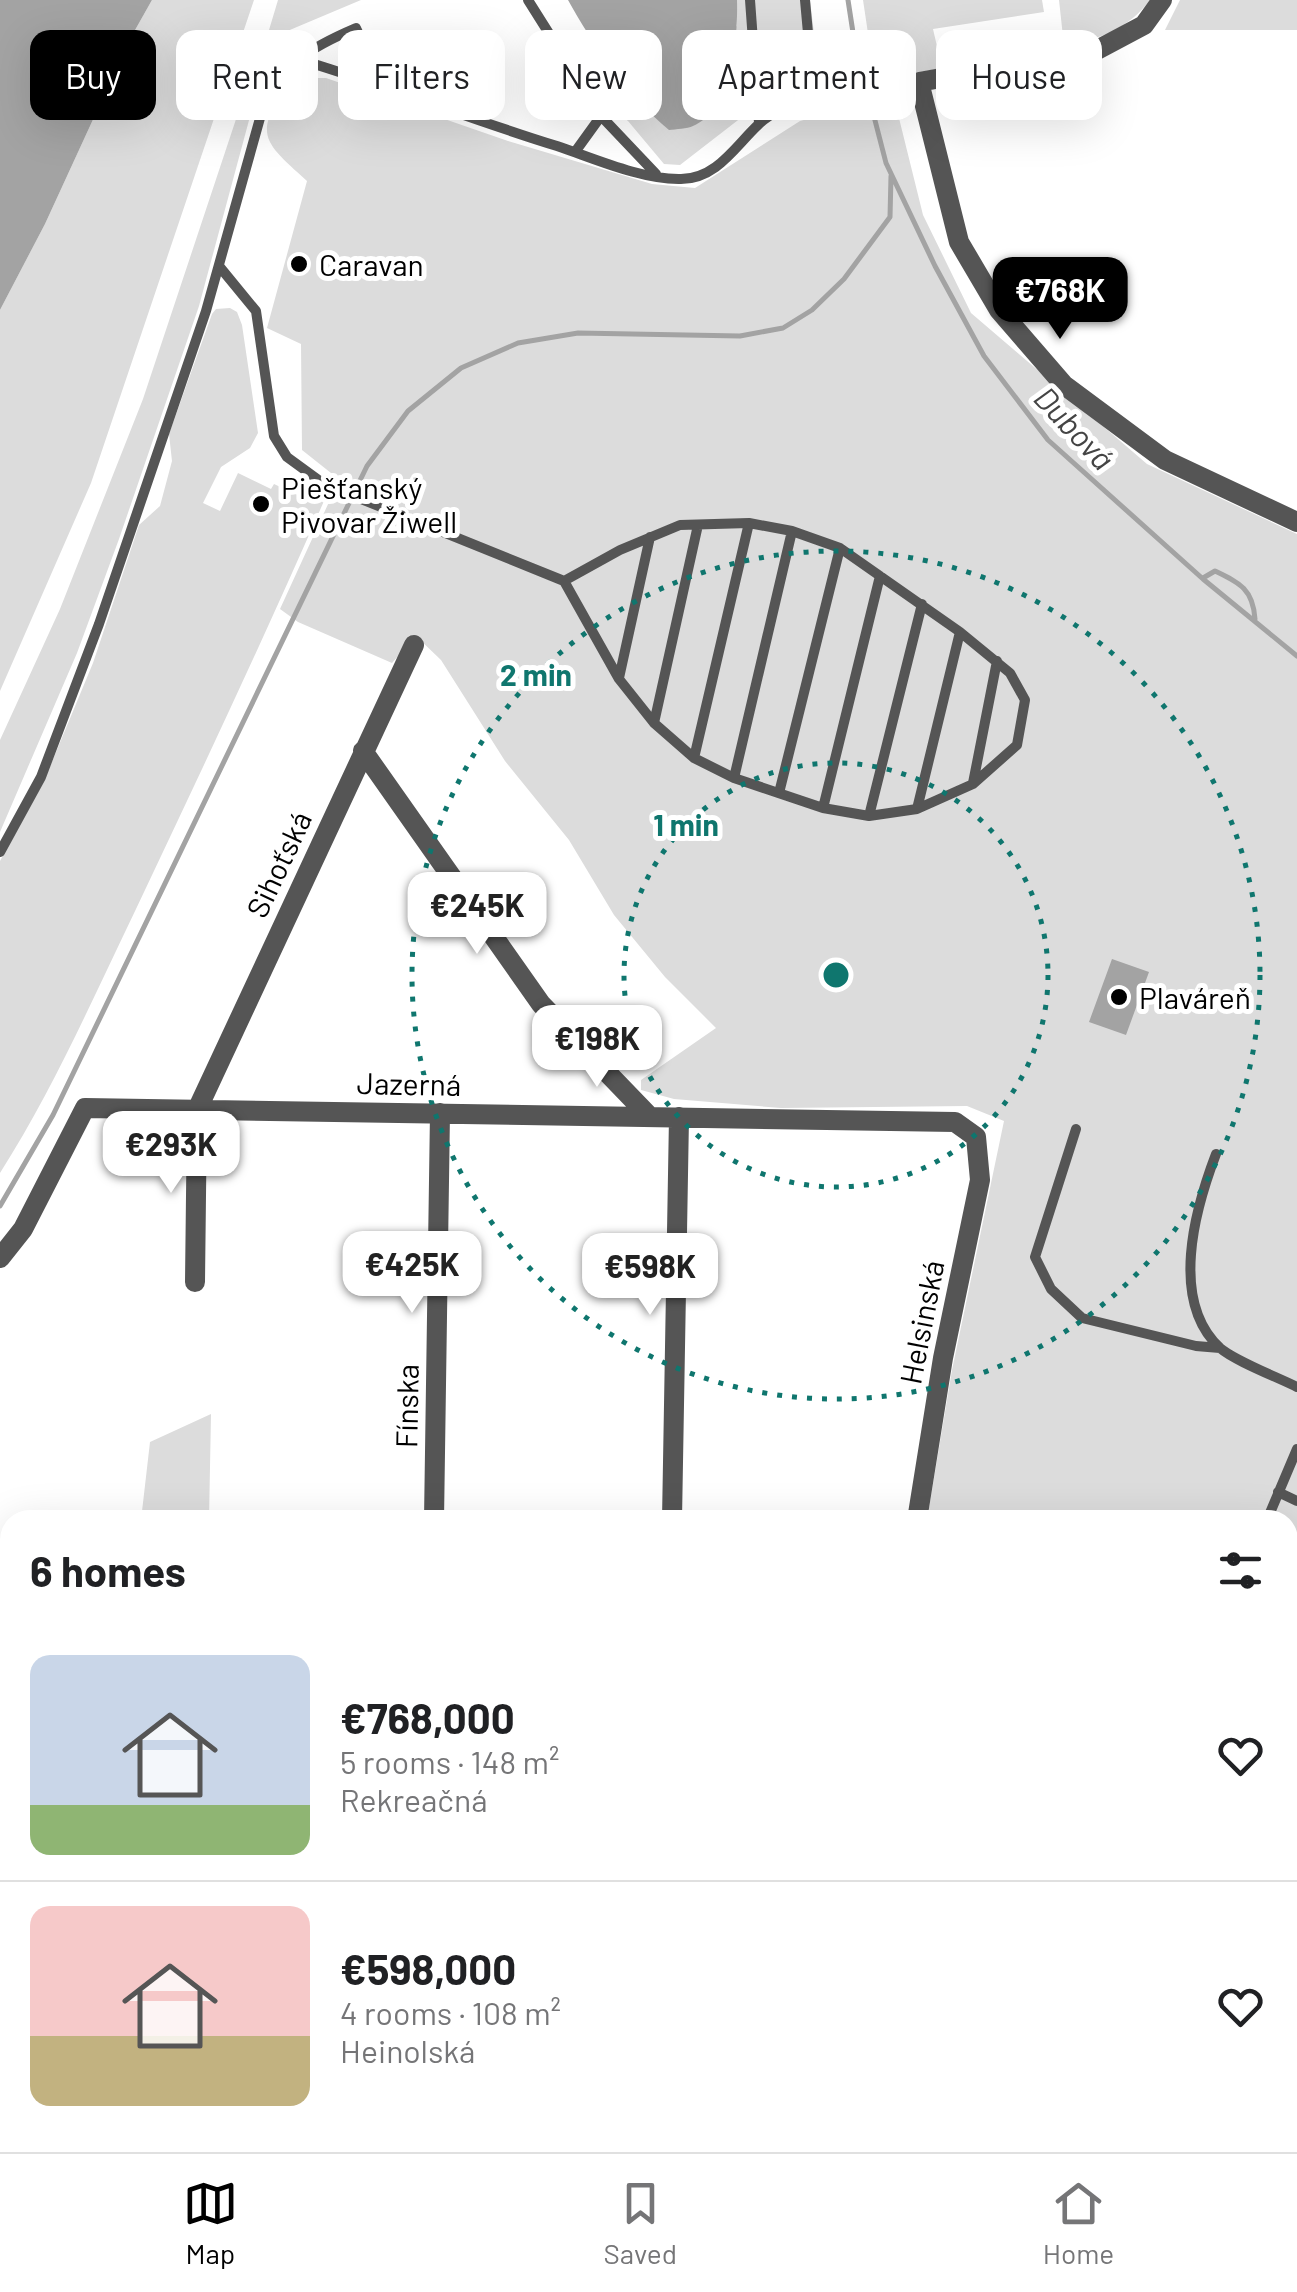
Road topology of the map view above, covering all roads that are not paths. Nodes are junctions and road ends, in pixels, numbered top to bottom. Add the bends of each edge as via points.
1 (528, 0) edge
2 (750, 0) edge
3 (806, 0) edge
4 (1162, 0) edge
5 (547, 30) edge
6 (808, 30) edge
7 (916, 82) edge
8 (919, 82) junction
9 (260, 120) edge
10 (477, 120) edge
11 (598, 120) edge
12 (605, 120) edge
13 (764, 120) edge
14 (759, 123) junction
15 (576, 152) junction
16 (656, 174) junction
17 (219, 266) junction
18 (1297, 522) edge
19 (749, 523) junction
20 (698, 525) junction
21 (792, 531) junction
22 (650, 538) junction
23 (840, 548) junction
24 (880, 576) junction
25 (564, 581) junction
26 (922, 604) junction
27 (960, 632) junction
28 (414, 645) dead end
29 (997, 662) junction
30 (619, 678) junction
31 (654, 723) junction
32 (363, 751) junction
33 (694, 758) junction
34 (734, 778) junction
35 (973, 784) junction
36 (779, 793) junction
37 (824, 808) junction
38 (917, 809) junction
39 (869, 816) junction
40 (0, 852) edge
41 (197, 1110) junction
42 (440, 1113) junction
43 (649, 1116) junction
44 (680, 1117) junction
45 (1076, 1129) dead end
46 (976, 1137) joint
47 (1216, 1154) dead end
48 (0, 1258) edge
49 (195, 1282) dead end
50 (1220, 1348) junction
51 (1297, 1388) edge
52 (1297, 1449) edge
53 (1278, 1492) junction
54 (1297, 1501) edge
55 (434, 1510) edge
56 (672, 1510) edge
57 (918, 1510) edge
58 (1270, 1510) edge

1 - 5 lane
2 - 14 lane
3 - 6 lane
4 - 8 street via 1144,26 1098,50
7 - 8 lane
8 - 18 street via 959,242 999,310 1064,385 1165,460
9 - 17 lane
10 - 15 lane
11 - 15 lane
12 - 16 lane
13 - 14 lane
14 - 16 lane via 702,174 682,180
15 - 16 lane
17 - 25 lane via 256,311 274,436 287,457 366,503
17 - 40 lane via 99,624 41,777
19 - 20 lane
19 - 21 lane
19 - 33 lane
20 - 22 lane
20 - 31 lane
21 - 23 lane
21 - 34 lane
22 - 25 lane
22 - 30 lane
23 - 24 lane
23 - 36 lane
24 - 26 lane
24 - 37 lane
25 - 30 lane
26 - 27 lane
26 - 39 lane
27 - 29 lane
27 - 38 lane
28 - 32 street, Sihoťská
29 - 35 lane
29 - 35 lane via 1025,700 1018,745
30 - 31 lane
31 - 33 lane
32 - 41 street, Sihoťská
32 - 43 street via 541,1004
33 - 34 lane
34 - 36 lane
35 - 38 lane
36 - 37 lane
37 - 39 lane
38 - 39 lane
41 - 42 street, Jazerná
41 - 48 street, Jazerná via 85,1108
41 - 49 street
42 - 43 street, Jazerná
42 - 55 street, Fínska
43 - 44 street, Jazerná
44 - 46 street, Jazerná via 955,1122
44 - 56 street
45 - 50 lane via 1035,1257 1051,1289 1082,1318
46 - 57 street, Helsinská via 980,1180
47 - 50 lane via 1190,1275 1195,1312
50 - 51 lane
52 - 53 lane
53 - 54 lane
53 - 58 lane

